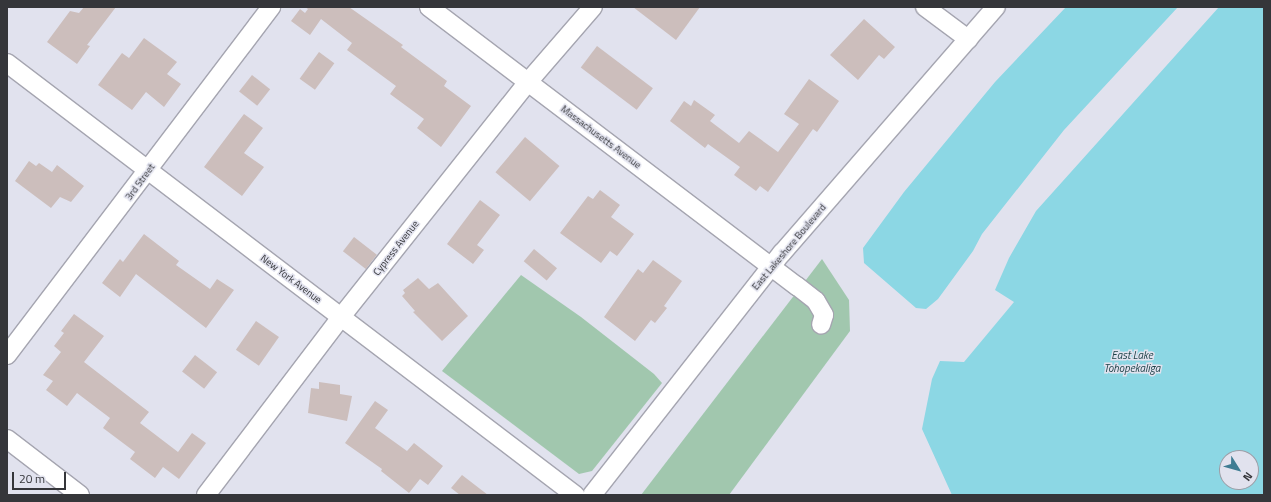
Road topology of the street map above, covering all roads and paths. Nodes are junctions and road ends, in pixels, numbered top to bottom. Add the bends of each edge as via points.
1 (271, 7) edge
2 (429, 7) edge
3 (593, 7) edge
4 (925, 7) edge
5 (996, 7) edge
6 (968, 39) junction
7 (7, 63) edge
8 (528, 82) junction
9 (147, 171) junction
10 (772, 266) junction
11 (341, 317) junction
12 (821, 325) dead end
13 (7, 355) edge
14 (7, 439) edge
15 (80, 495) edge
16 (206, 495) edge
17 (575, 495) edge
18 (592, 495) edge

1 - 9 street, 3rd Street
2 - 8 street, Massachusetts Avenue
3 - 8 street, Cypress Avenue
4 - 6 street
5 - 6 street, East Lakeshore Boulevard
6 - 10 street, East Lakeshore Boulevard
7 - 9 street, New York Avenue
8 - 10 street, Massachusetts Avenue
8 - 11 street, Cypress Avenue
9 - 11 street, New York Avenue
9 - 13 street, 3rd Street
10 - 12 street, Massachusetts Avenue via 816,301 824,315
10 - 18 street, East Lakeshore Boulevard
11 - 16 street, Cypress Avenue
11 - 17 street, New York Avenue
14 - 15 street

